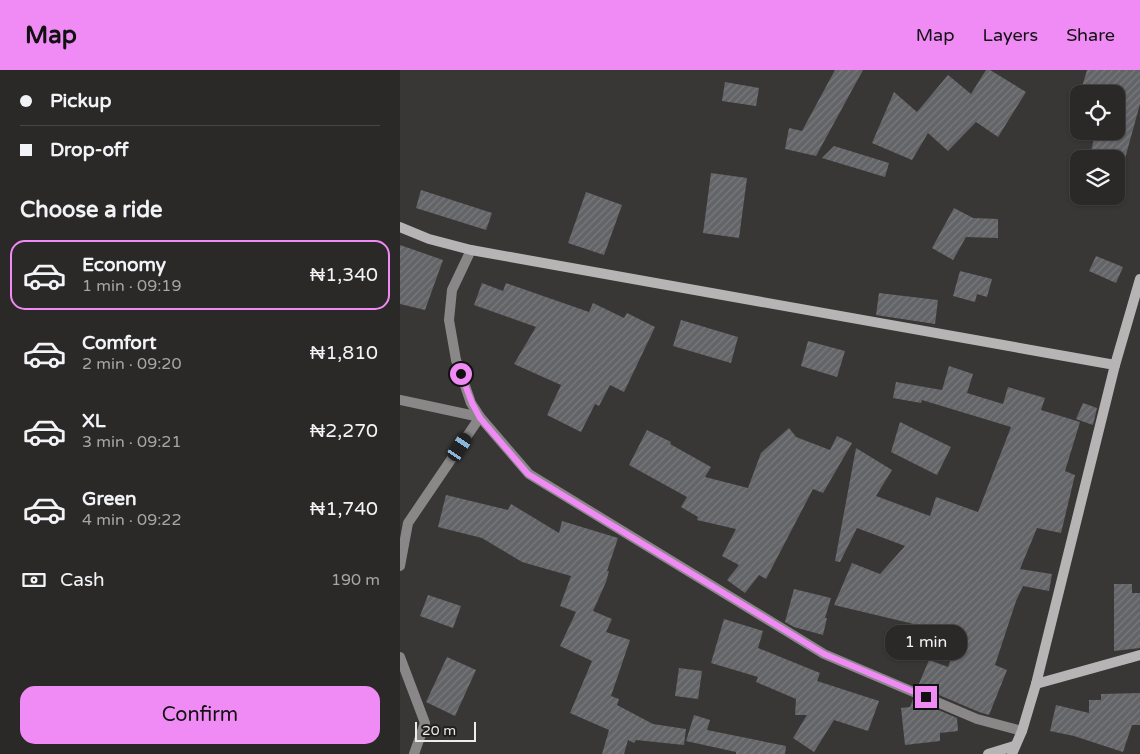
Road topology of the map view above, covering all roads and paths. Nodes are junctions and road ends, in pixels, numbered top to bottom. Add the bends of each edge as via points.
1 (400, 227) edge
2 (472, 250) junction
3 (1140, 279) edge
4 (1116, 365) junction
5 (400, 400) edge
6 (480, 418) junction
7 (400, 566) edge
8 (1140, 655) edge
9 (400, 657) edge
10 (1036, 684) junction
11 (1022, 731) junction
12 (1013, 750) edge
13 (414, 754) edge
14 (988, 754) edge

1 - 2 street via 429,239
2 - 4 street
2 - 6 street via 452,290 449,320 456,360
3 - 4 street
4 - 10 street
5 - 6 street
6 - 7 street via 408,523
6 - 11 street via 528,474 824,654 977,719
8 - 10 street
9 - 13 street via 425,724
10 - 11 street
11 - 12 street
12 - 14 street

